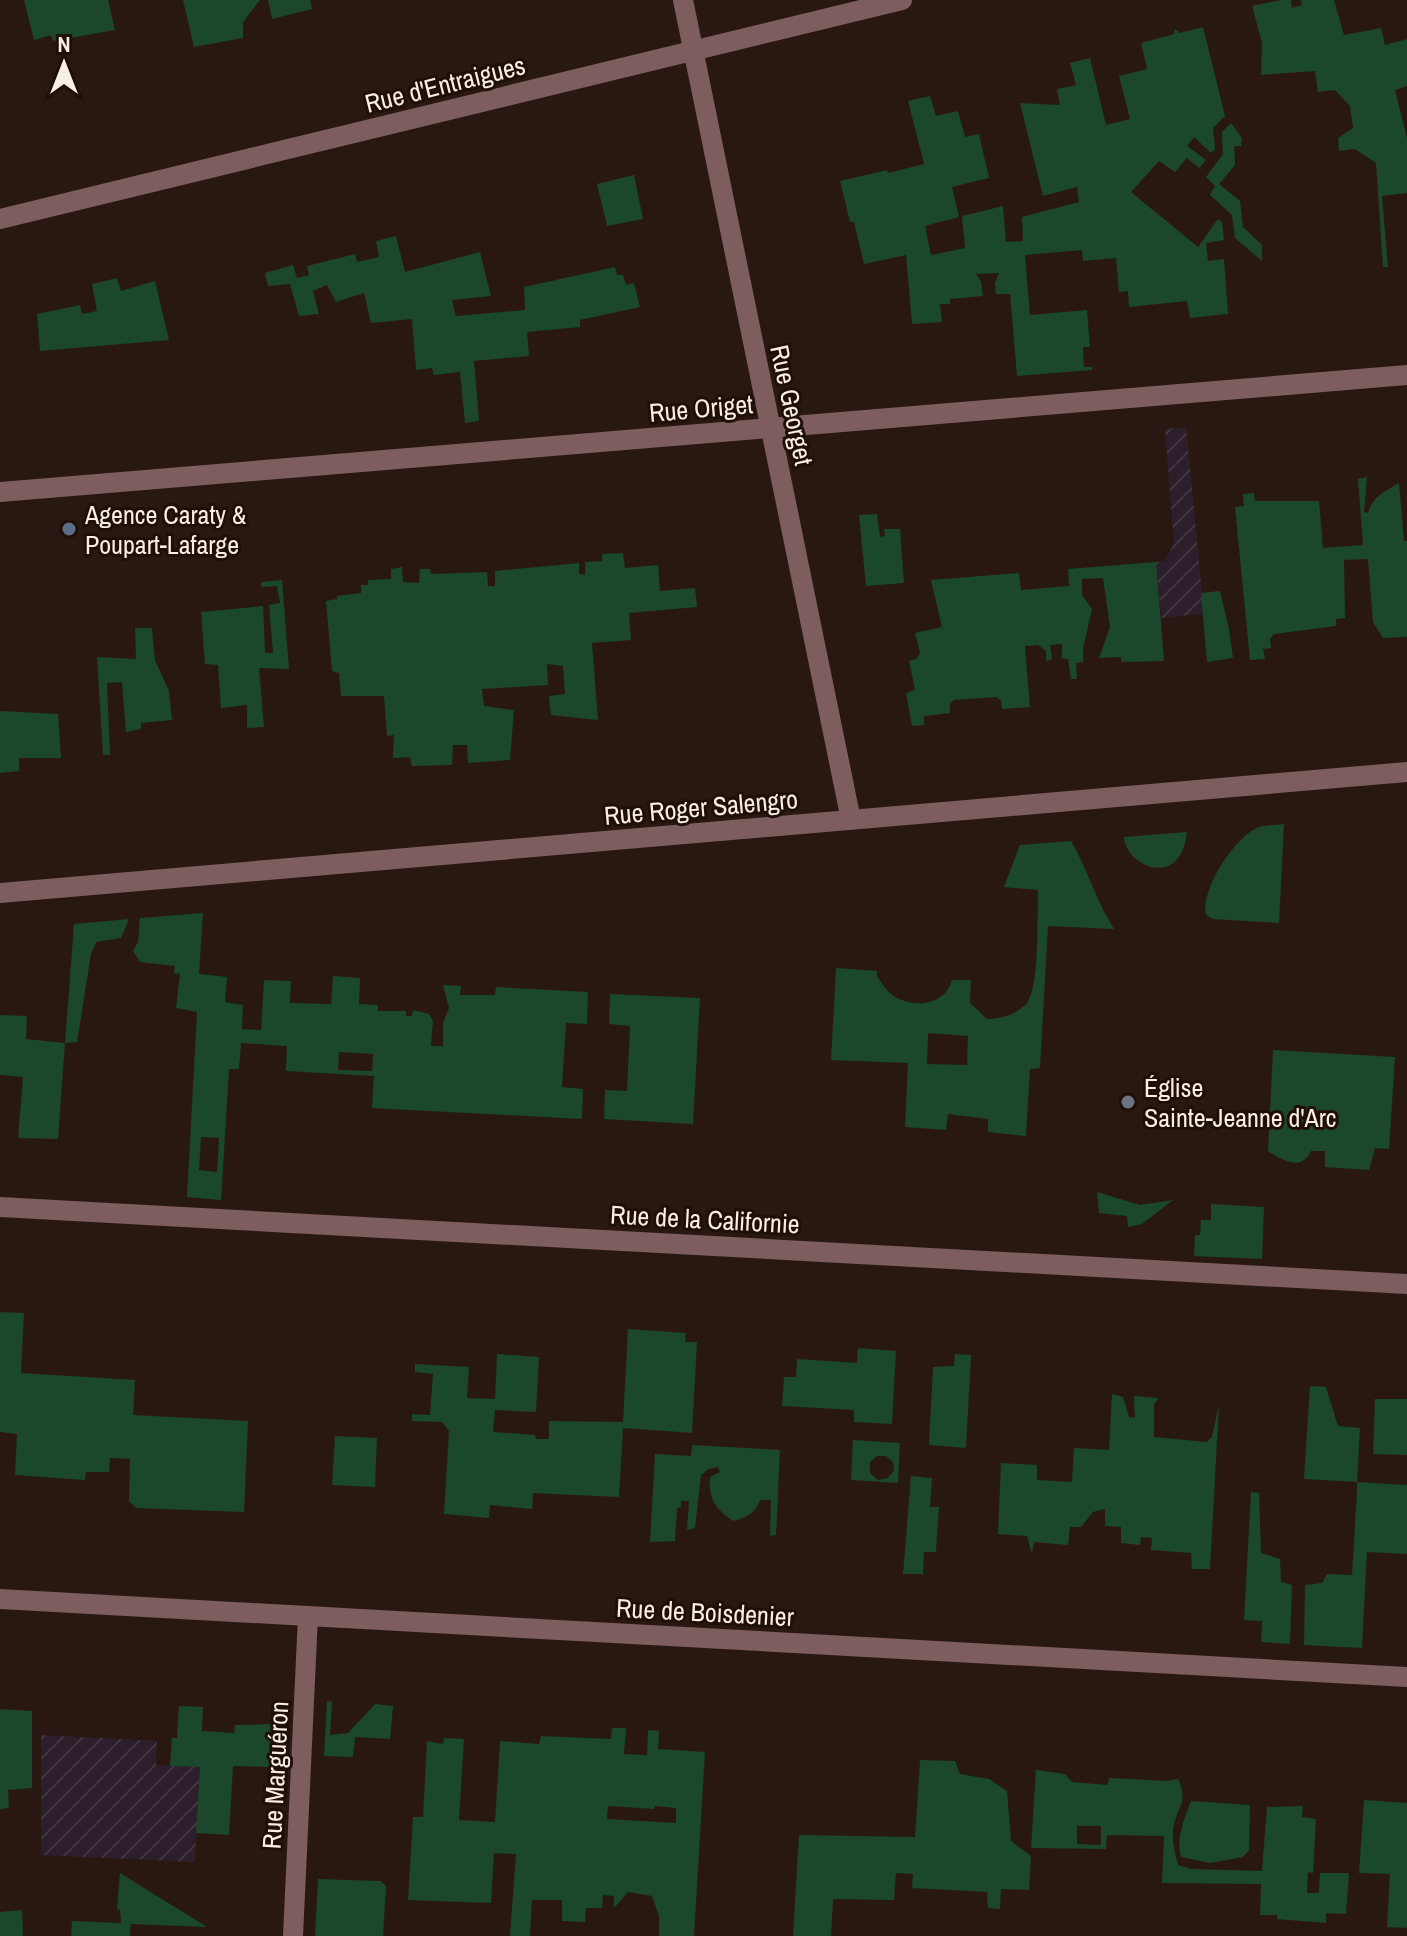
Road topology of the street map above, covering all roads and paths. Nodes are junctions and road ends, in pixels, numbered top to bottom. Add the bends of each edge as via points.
1 (683, 0) edge
2 (902, 0) edge
3 (691, 51) junction
4 (0, 219) edge
5 (1407, 375) edge
6 (770, 428) junction
7 (0, 492) edge
8 (1407, 772) edge
9 (851, 820) junction
10 (0, 893) edge
11 (0, 1207) edge
12 (1407, 1284) edge
13 (0, 1599) edge
14 (308, 1616) junction
15 (1407, 1677) edge
16 (293, 1936) edge

1 - 3 street, Rue Georget
2 - 3 street, Rue d'Entraigues
3 - 4 street, Rue d'Entraigues
3 - 6 street, Rue Georget
5 - 6 street, Rue Origet
6 - 7 street, Rue Origet
6 - 9 street, Rue Georget
8 - 9 street, Rue Roger Salengro
9 - 10 street, Rue Roger Salengro
11 - 12 street, Rue de la Californie
13 - 14 street, Rue de Boisdenier
14 - 15 street, Rue de Boisdenier
14 - 16 street, Rue Marguéron

